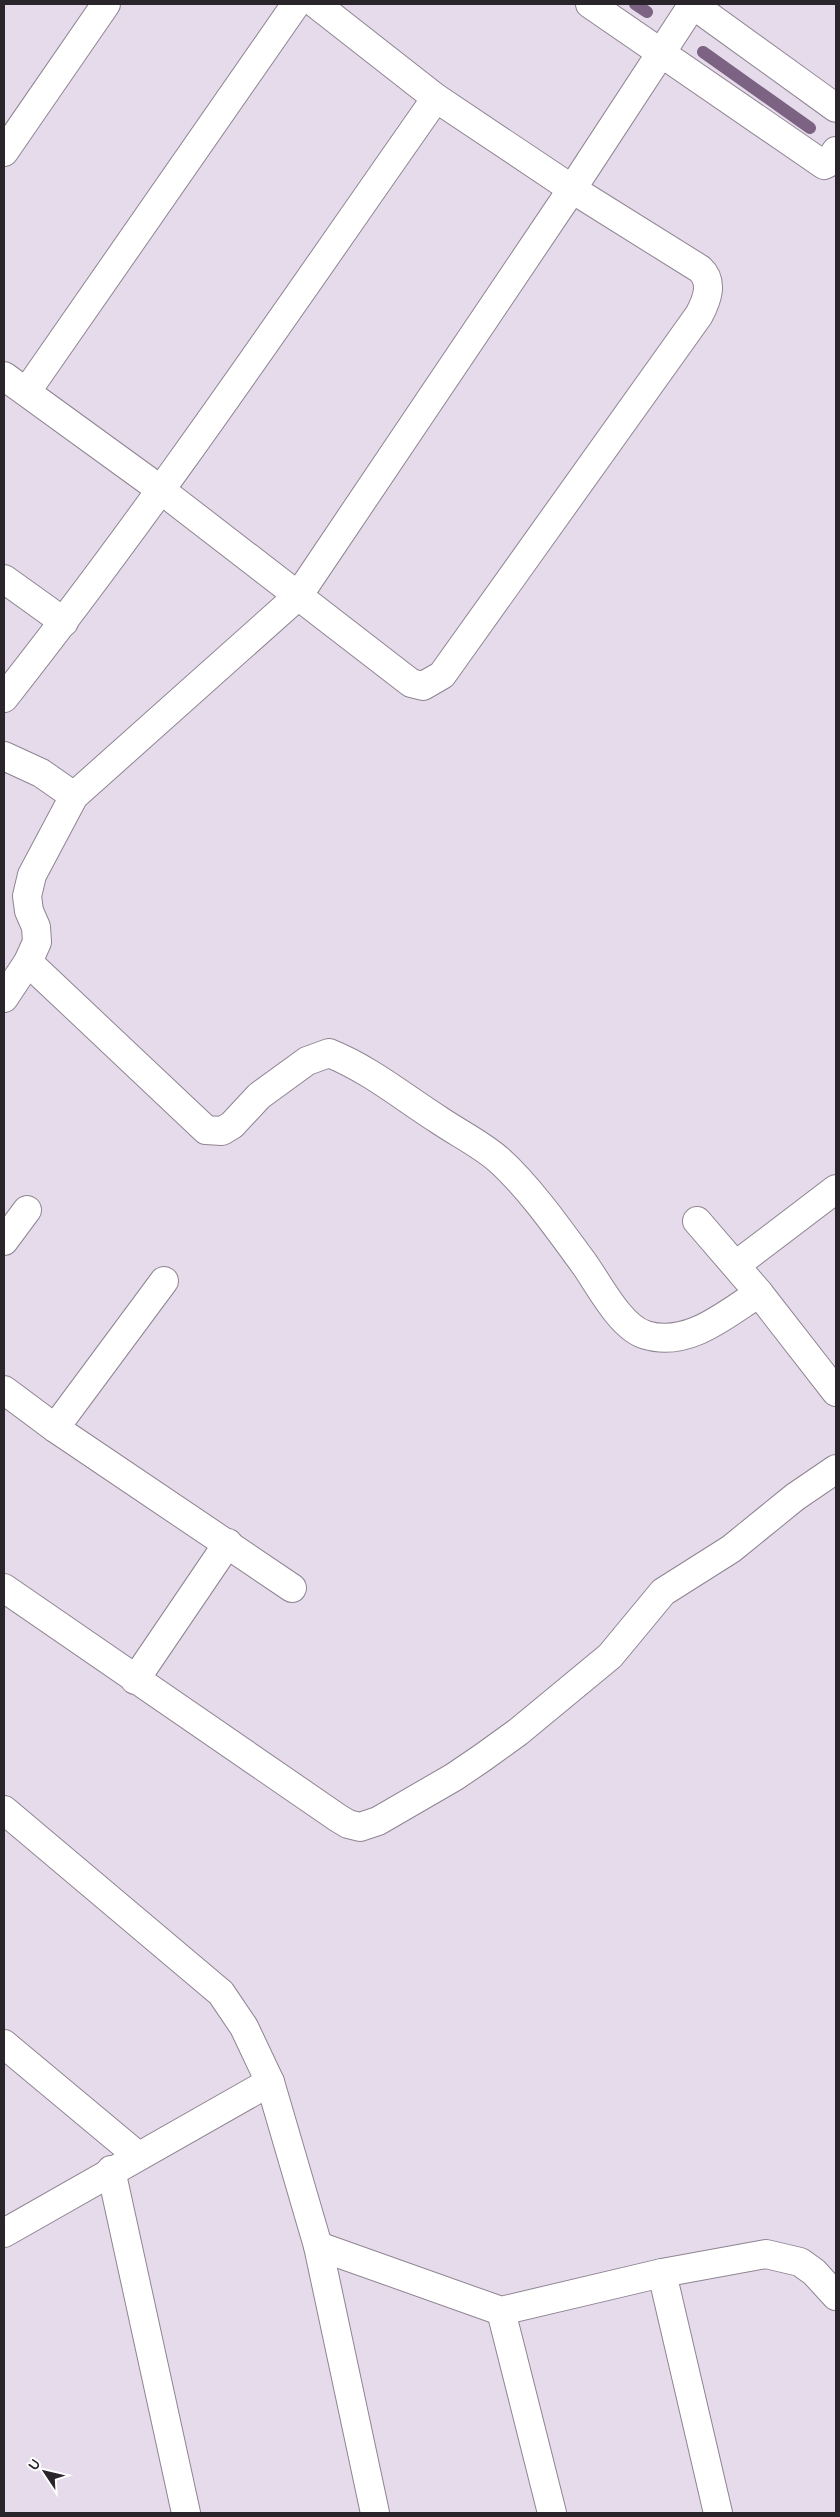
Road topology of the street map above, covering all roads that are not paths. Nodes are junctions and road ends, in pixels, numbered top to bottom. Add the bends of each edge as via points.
1 (106, 4) edge
2 (296, 4) edge
3 (316, 4) edge
4 (590, 4) edge
5 (693, 4) edge
6 (661, 53) junction
7 (436, 98) junction
8 (836, 108) edge
9 (836, 151) edge
10 (4, 152) edge
11 (572, 189) junction
12 (4, 376) edge
13 (27, 391) junction
14 (161, 490) junction
15 (4, 579) edge
16 (298, 596) junction
17 (64, 622) junction
18 (4, 698) edge
19 (4, 756) edge
20 (74, 796) junction
21 (28, 962) junction
22 (4, 998) edge
23 (836, 1189) edge
24 (27, 1210) dead end
25 (697, 1221) dead end
26 (4, 1241) edge
27 (736, 1266) junction
28 (164, 1281) dead end
29 (759, 1293) junction
30 (4, 1390) edge
31 (836, 1392) edge
32 (55, 1428) junction
33 (836, 1469) edge
34 (228, 1544) junction
35 (4, 1588) edge
36 (292, 1588) dead end
37 (135, 1680) junction
38 (4, 1810) edge
39 (4, 2044) edge
40 (270, 2082) junction
41 (137, 2155) junction
42 (111, 2170) junction
43 (4, 2233) edge
44 (318, 2246) junction
45 (662, 2273) junction
46 (836, 2296) edge
47 (501, 2312) junction
48 (186, 2513) edge
49 (374, 2513) edge
50 (552, 2513) edge
51 (718, 2513) edge

1 - 10 street
2 - 13 street
3 - 7 street
4 - 6 street
5 - 6 street
5 - 8 street
6 - 9 street via 824,165
6 - 11 street
7 - 11 street
7 - 14 street
11 - 16 street
11 - 16 street via 700,269 705,275 708,292 699,315 436,680 423,686 411,683
12 - 13 street
13 - 14 street
14 - 16 street
14 - 17 street
15 - 17 street
16 - 20 street
17 - 18 street
19 - 20 street via 41,773
20 - 21 street via 29,888 29,911 37,934 35,949
21 - 22 street
21 - 29 street via 206,1130 222,1131 232,1125 259,1096 307,1062 330,1053 361,1068 498,1159 533,1198 612,1306 644,1335 662,1338 681,1336 716,1322
23 - 27 street
24 - 26 street
25 - 27 street
27 - 29 street
28 - 32 street
29 - 31 street
30 - 32 street
32 - 34 street
33 - 37 street via 795,1497 731,1549 663,1592 610,1656 518,1732 454,1777 378,1822 364,1826 348,1824
34 - 36 street
34 - 37 street
35 - 37 street
38 - 40 street via 221,1993 244,2026
39 - 41 street
40 - 41 street
40 - 44 street
41 - 42 street
42 - 43 street
42 - 48 street
44 - 47 street
44 - 49 street
45 - 46 street via 766,2254 782,2256 800,2262 814,2272
45 - 47 street
45 - 51 street
47 - 50 street

